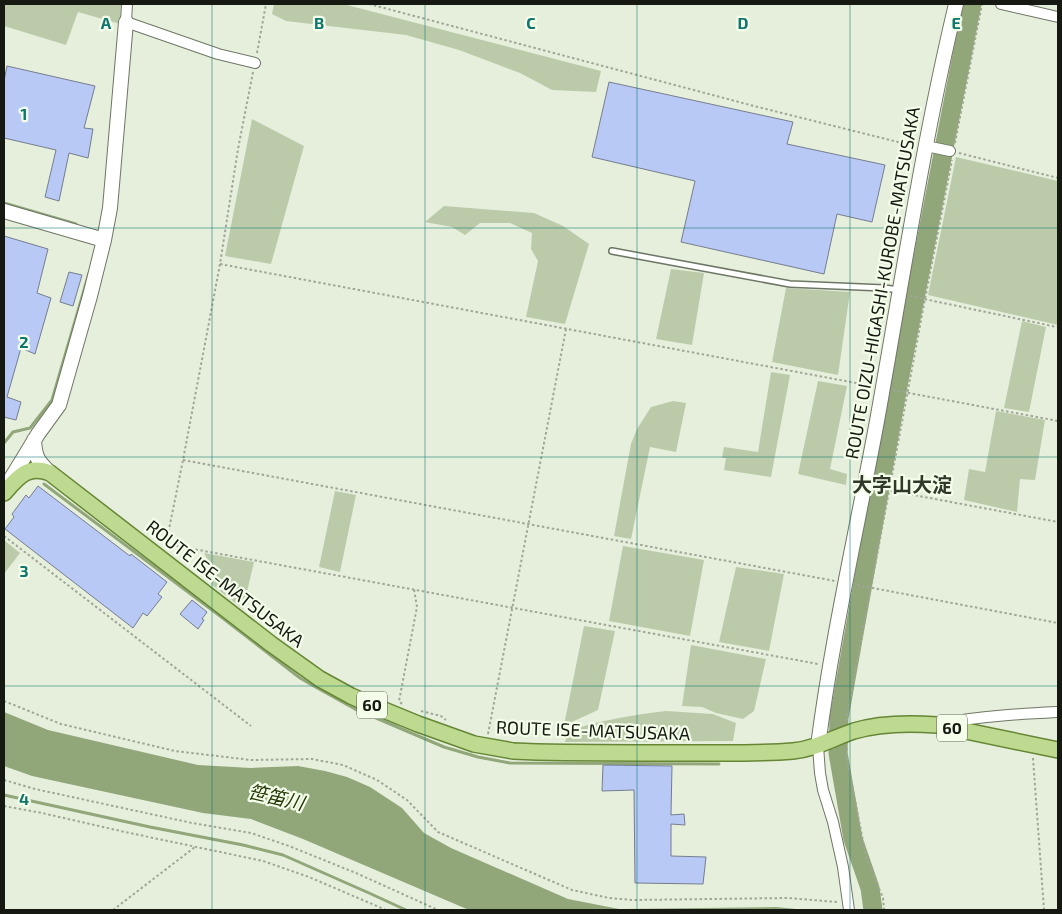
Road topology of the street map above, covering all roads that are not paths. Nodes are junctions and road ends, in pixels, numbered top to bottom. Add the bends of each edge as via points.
1 (127, 4) edge
2 (956, 4) edge
3 (1001, 4) edge
4 (1058, 17) edge
5 (126, 22) junction
6 (255, 63) road end
7 (928, 147) junction
8 (952, 152) road end
9 (4, 211) edge
10 (104, 240) junction
11 (612, 251) dead end
12 (904, 293) junction
13 (34, 440) junction
14 (50, 473) junction
15 (4, 491) edge
16 (1058, 712) edge
17 (937, 725) junction
18 (818, 746) junction
19 (1058, 750) edge
20 (848, 906) edge

1 - 5 street
2 - 7 main road, ROUTE OIZU-HIGASHI-KUROBE-MATSUSAKA
3 - 4 street
5 - 6 street via 218,54
5 - 10 main road via 110,208
7 - 8 street
7 - 12 main road, ROUTE OIZU-HIGASHI-KUROBE-MATSUSAKA
9 - 10 main road
10 - 13 main road via 58,405
11 - 12 lane via 790,284 884,288
12 - 18 main road, ROUTE OIZU-HIGASHI-KUROBE-MATSUSAKA
13 - 14 main road via 35,453
13 - 15 main road
14 - 15 main road via 41,469 30,470
14 - 18 main road, ROUTE ISE-MATSUSAKA / 60 via 320,679 351,696 474,744 537,752 763,753
16 - 17 street via 963,719
17 - 18 main road, ROUTE ISE-MATSUSAKA / 60 via 864,728
17 - 19 main road, ROUTE ISE-MATSUSAKA / 60
18 - 20 street via 823,790 843,867

